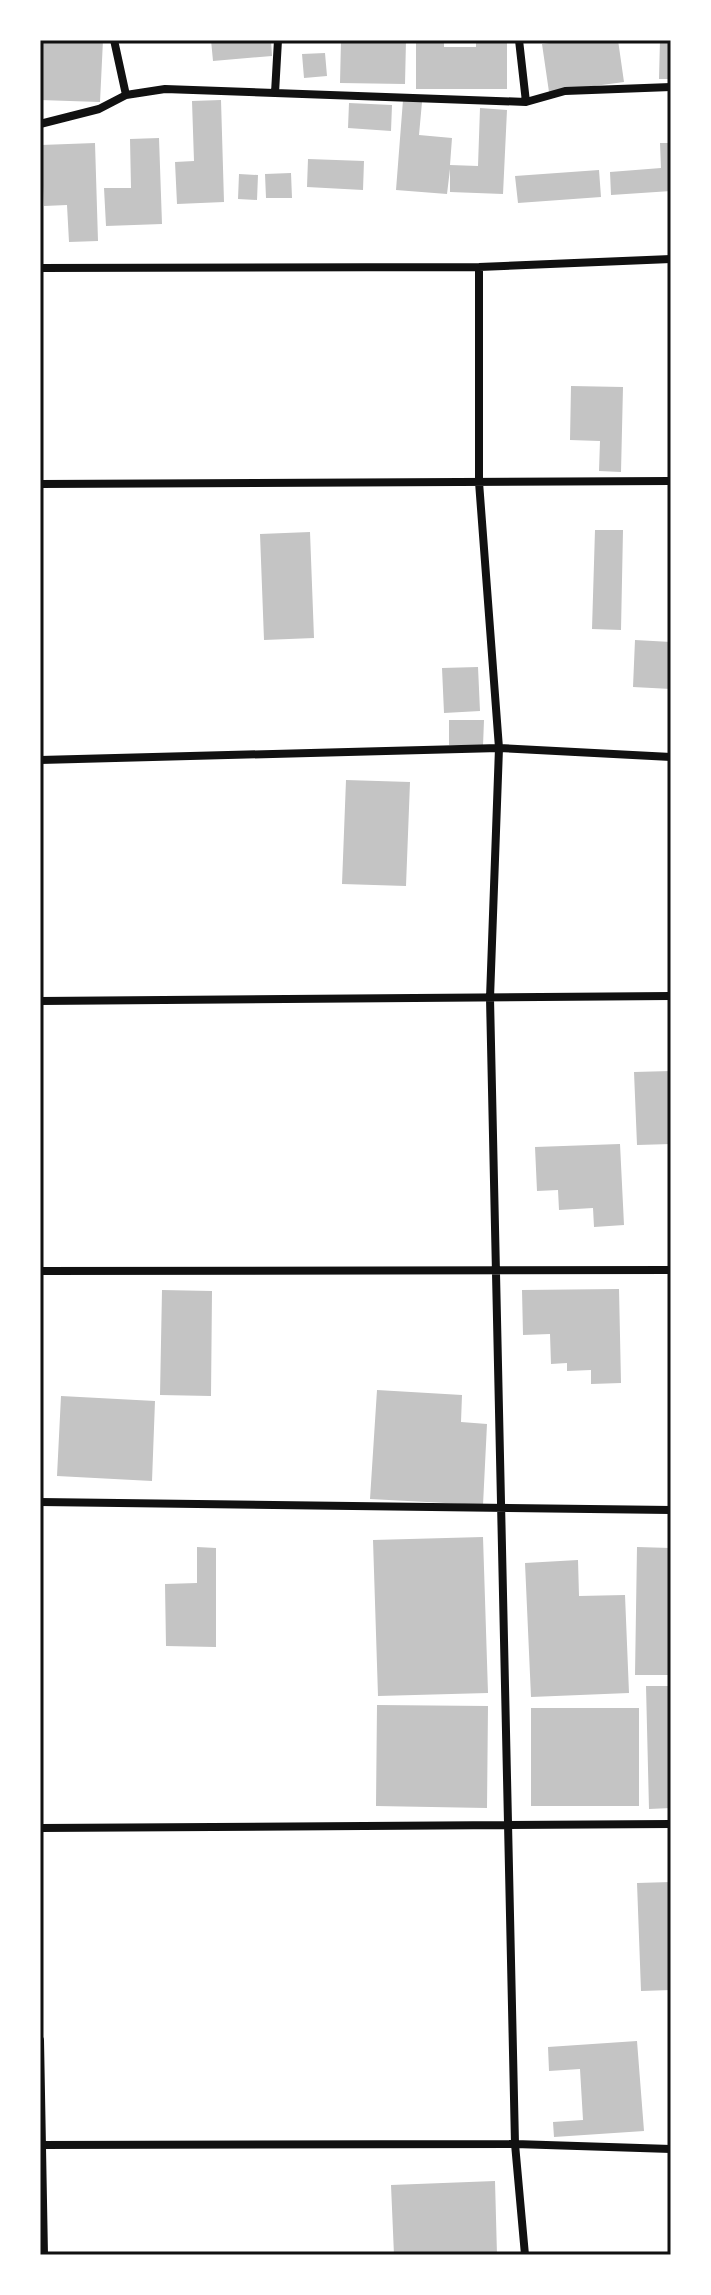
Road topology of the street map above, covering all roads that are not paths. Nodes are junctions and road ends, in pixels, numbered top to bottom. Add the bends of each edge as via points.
1 (114, 40) edge
2 (278, 40) edge
3 (519, 40) edge
4 (671, 87) edge
5 (275, 93) junction
6 (126, 95) junction
7 (526, 102) junction
8 (40, 124) edge
9 (671, 259) edge
10 (479, 267) junction
11 (40, 268) edge
12 (671, 481) edge
13 (479, 482) junction
14 (40, 484) edge
15 (499, 748) junction
16 (671, 757) edge
17 (40, 760) edge
18 (671, 996) edge
19 (490, 998) junction
20 (40, 1001) edge
21 (671, 1270) edge
22 (40, 1271) edge
23 (496, 1271) junction
24 (40, 1502) edge
25 (501, 1508) junction
26 (671, 1510) edge
27 (671, 1824) edge
28 (508, 1825) junction
29 (40, 1828) edge
30 (40, 2040) edge
31 (515, 2144) junction
32 (41, 2145) edge
33 (671, 2149) edge
34 (44, 2255) edge
35 (525, 2255) edge

1 - 6 street
2 - 5 street
3 - 7 street
4 - 7 street via 565,91
5 - 6 street via 165,89
5 - 7 street
6 - 8 street via 99,109
9 - 10 street
10 - 11 street
10 - 13 street
12 - 13 street
13 - 14 street
13 - 15 street
15 - 16 street
15 - 17 street
15 - 19 street
18 - 19 street
19 - 20 street
19 - 23 street
21 - 23 street
22 - 23 street
23 - 25 street
24 - 25 street
25 - 26 street
25 - 28 street
27 - 28 street
28 - 29 street
28 - 31 street
30 - 32 street
31 - 32 street
31 - 33 street
31 - 35 street
32 - 34 street

